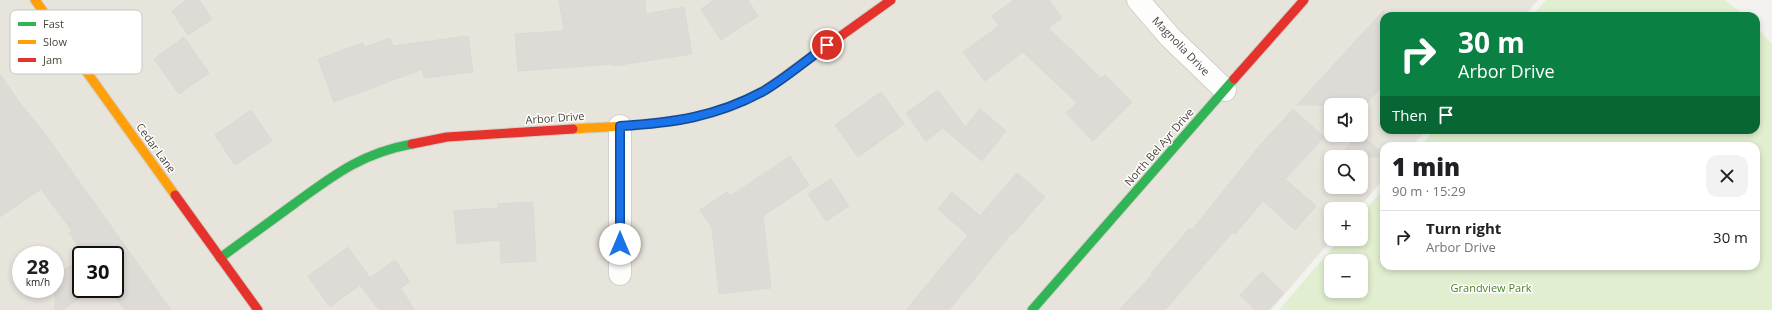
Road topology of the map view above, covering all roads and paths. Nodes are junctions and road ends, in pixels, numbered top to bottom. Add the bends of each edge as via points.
1 (35, 0) edge
2 (891, 0) edge
3 (1138, 0) edge
4 (1304, 0) edge
5 (42, 10) edge
6 (88, 74) edge
7 (1225, 90) junction
8 (620, 126) junction
9 (220, 258) junction
10 (620, 274) dead end
11 (258, 310) edge
12 (1032, 310) edge

1 - 5 street, Cedar Lane
2 - 8 street, Arbor Drive via 763,91 729,107 696,118
3 - 7 street, Magnolia Drive via 1170,36
4 - 7 street, North Bel Ayr Drive
6 - 9 street, Cedar Lane
7 - 12 street, North Bel Ayr Drive
8 - 9 street, Arbor Drive via 447,137 393,147 342,169
8 - 10 street
9 - 11 street, Cedar Lane

